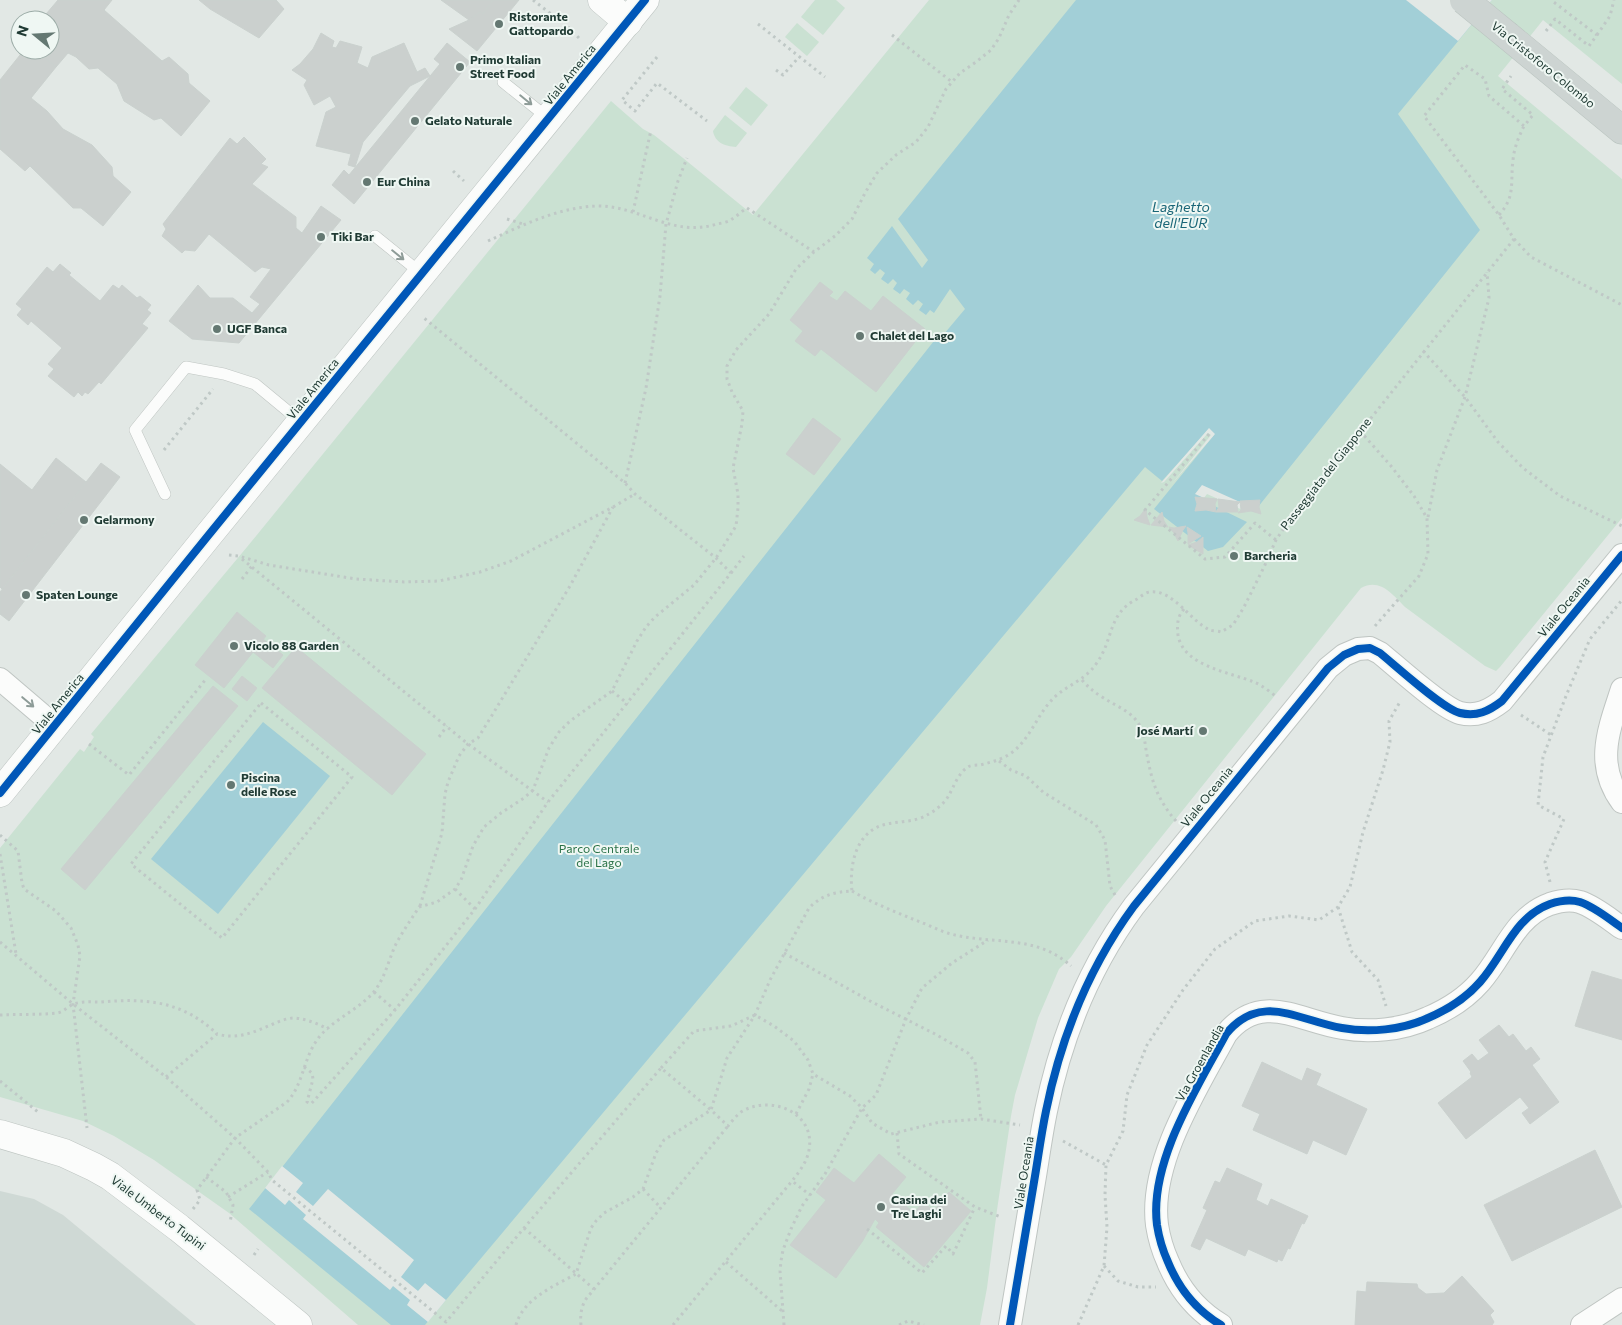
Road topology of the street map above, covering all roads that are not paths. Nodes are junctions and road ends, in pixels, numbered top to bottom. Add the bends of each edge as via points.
1 (602, 0) edge
2 (646, 0) edge
3 (1464, 0) edge
4 (628, 22) junction
5 (502, 82) dead end
6 (549, 119) junction
7 (1622, 130) edge
8 (375, 236) dead end
9 (422, 274) junction
10 (301, 422) junction
11 (165, 494) dead end
12 (1622, 555) edge
13 (0, 679) edge
14 (1622, 689) edge
15 (55, 726) junction
16 (0, 793) edge
17 (1622, 802) edge
18 (1622, 928) edge
19 (0, 1134) edge
20 (1622, 1300) edge
21 (298, 1325) edge
22 (1010, 1325) edge
23 (1221, 1325) edge
24 (1582, 1325) edge

1 - 4 street
2 - 4 street, Viale America
3 - 7 main road, Via Cristoforo Colombo, bridge
4 - 6 street, Viale America
5 -> 6 lane
6 - 9 street, Viale America
8 -> 9 lane
9 - 10 street, Viale America
10 - 11 lane via 255,384 186,367 135,430
10 - 15 street, Viale America
12 - 22 street, Viale Oceania via 1502,701 1487,712 1455,712 1370,648 1364,647 1344,655 1328,668 1292,710 1126,916 1090,978 1067,1033 1049,1096
13 -> 15 street
14 - 17 street via 1608,732 1606,755 1610,782
15 - 16 street, Viale America
18 - 23 street, Via Groenlandia via 1579,902 1555,902 1537,910 1519,925 1489,971 1464,998 1428,1018 1393,1028 1363,1030 1319,1024 1285,1013 1260,1011 1231,1027 1168,1150 1159,1185 1156,1216 1159,1234 1178,1283 1197,1308
19 - 21 street, Viale Umberto Tupini via 50,1148 94,1166 179,1228
20 - 24 street

